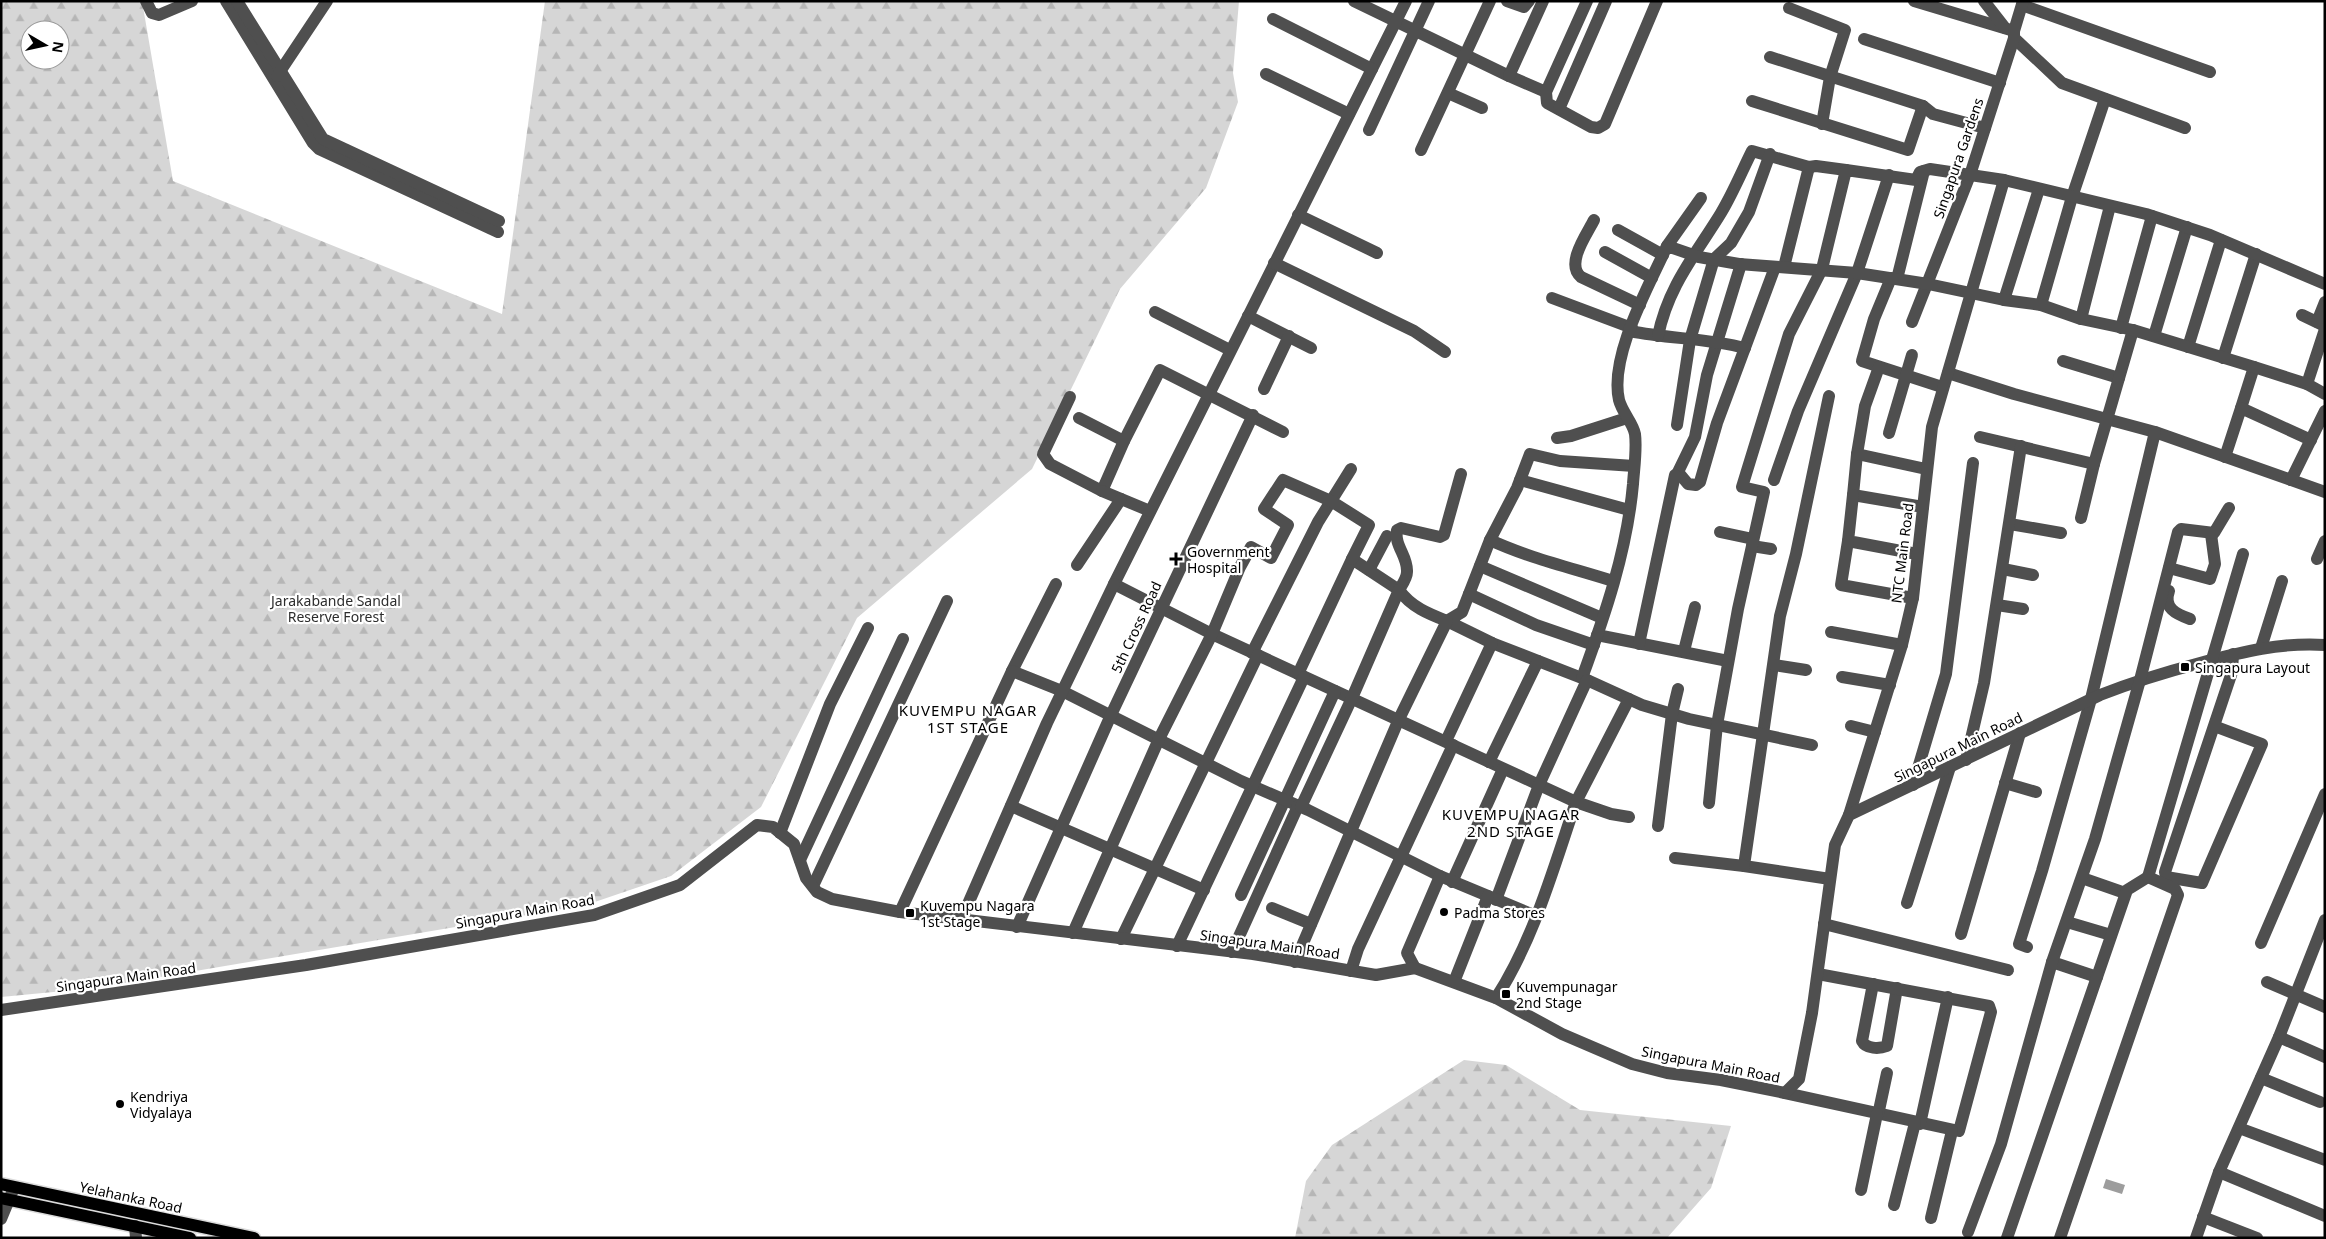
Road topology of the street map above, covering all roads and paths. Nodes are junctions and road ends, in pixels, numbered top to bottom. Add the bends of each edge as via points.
1 (146, 1) edge
2 (192, 1) edge
3 (226, 1) edge
4 (237, 1) edge
5 (1354, 1) edge
6 (1406, 1) edge
7 (1429, 1) edge
8 (1490, 1) edge
9 (1507, 1) edge
10 (1529, 1) edge
11 (1543, 1) edge
12 (1586, 1) edge
13 (1606, 1) edge
14 (1657, 1) edge
15 (1914, 1) edge
16 (1984, 1) edge
17 (324, 3) edge
18 (2022, 3) edge
19 (1789, 8) dead end
20 (1274, 19) dead end
21 (1396, 21) junction
22 (1415, 31) junction
23 (2011, 32) junction
24 (1864, 39) dead end
25 (1465, 55) junction
26 (1770, 57) dead end
27 (1372, 69) junction
28 (2210, 72) dead end
29 (1266, 74) dead end
30 (278, 76) junction
31 (1509, 76) junction
32 (1830, 77) junction
33 (2000, 83) junction
34 (1546, 92) junction
35 (1448, 93) junction
36 (2105, 99) junction
37 (1752, 101) dead end
38 (1923, 106) junction
39 (1482, 108) dead end
40 (1559, 109) junction
41 (1348, 114) junction
42 (1822, 124) junction
43 (1985, 128) junction
44 (2184, 128) dead end
45 (1369, 130) dead end
46 (1421, 150) dead end
47 (1770, 154) junction
48 (1809, 167) junction
49 (1925, 169) junction
50 (1846, 170) junction
51 (1889, 175) junction
52 (1970, 175) junction
53 (2004, 180) junction
54 (2039, 189) junction
55 (2072, 197) junction
56 (1701, 198) dead end
57 (2110, 206) junction
58 (1298, 215) junction
59 (2152, 216) junction
60 (1594, 220) dead end
61 (498, 226) dead end
62 (2187, 227) junction
63 (1618, 230) dead end
64 (2221, 240) junction
65 (1665, 250) junction
66 (1605, 252) dead end
67 (1377, 253) dead end
68 (1692, 254) junction
69 (2256, 254) junction
70 (1714, 259) junction
71 (1274, 263) junction
72 (1741, 264) junction
73 (1779, 267) junction
74 (1822, 270) junction
75 (1857, 273) junction
76 (1652, 278) junction
77 (1894, 278) junction
78 (1928, 284) junction
79 (2325, 284) edge
80 (1970, 292) junction
81 (1552, 298) dead end
82 (2004, 300) junction
83 (2325, 302) edge
84 (1640, 305) junction
85 (2041, 305) junction
86 (1156, 312) dead end
87 (2302, 315) dead end
88 (1248, 316) junction
89 (2081, 319) junction
90 (1912, 322) dead end
91 (2322, 326) edge
92 (1631, 329) junction
93 (2127, 329) junction
94 (1289, 336) junction
95 (1658, 336) junction
96 (2154, 336) junction
97 (1690, 340) junction
98 (1717, 341) junction
99 (2188, 347) junction
100 (1311, 348) dead end
101 (1745, 348) junction
102 (1230, 350) junction
103 (1445, 352) dead end
104 (1912, 355) dead end
105 (2223, 358) junction
106 (2063, 361) dead end
107 (1878, 367) junction
108 (2254, 367) junction
109 (1948, 373) junction
110 (1906, 374) junction
111 (2119, 378) junction
112 (2306, 384) junction
113 (1942, 387) junction
114 (1264, 389) dead end
115 (1207, 394) junction
116 (2325, 394) edge
117 (1070, 396) dead end
118 (1829, 396) dead end
119 (2241, 408) junction
120 (2325, 411) edge
121 (1253, 415) junction
122 (1079, 418) dead end
123 (1627, 418) junction
124 (2108, 420) junction
125 (1677, 425) dead end
126 (1283, 432) dead end
127 (2155, 432) junction
128 (1889, 433) dead end
129 (1980, 437) dead end
130 (1558, 438) dead end
131 (2311, 440) junction
132 (1124, 441) junction
133 (2021, 446) junction
134 (1857, 454) junction
135 (2225, 457) junction
136 (1973, 463) dead end
137 (2094, 464) junction
138 (1634, 466) junction
139 (1351, 469) dead end
140 (1926, 469) junction
141 (1461, 474) dead end
142 (1675, 475) dead end
143 (1520, 480) junction
144 (1774, 480) dead end
145 (2291, 480) junction
146 (1102, 491) junction
147 (2325, 492) edge
148 (1853, 495) junction
149 (1121, 499) junction
150 (1332, 501) junction
151 (1923, 507) junction
152 (2229, 508) dead end
153 (1629, 510) junction
154 (1150, 511) junction
155 (2081, 518) dead end
156 (2010, 524) junction
157 (1720, 532) dead end
158 (2061, 533) dead end
159 (2211, 534) junction
160 (1387, 536) dead end
161 (1490, 540) junction
162 (2325, 540) edge
163 (1848, 541) junction
164 (1753, 543) junction
165 (1771, 549) dead end
166 (1917, 554) junction
167 (2243, 554) dead end
168 (1352, 559) junction
169 (2317, 559) dead end
170 (1077, 565) dead end
171 (1480, 566) junction
172 (2003, 569) junction
173 (1369, 570) junction
174 (2175, 570) junction
175 (2033, 575) dead end
176 (1613, 581) junction
177 (2282, 582) dead end
178 (1056, 584) dead end
179 (1114, 584) junction
180 (1399, 590) junction
181 (1468, 594) junction
182 (1913, 598) junction
183 (947, 602) dead end
184 (1997, 604) junction
185 (1695, 607) dead end
186 (2023, 609) dead end
187 (1161, 610) junction
188 (1602, 618) junction
189 (2190, 619) dead end
190 (1447, 621) junction
191 (868, 628) dead end
192 (1832, 632) dead end
193 (1212, 634) junction
194 (903, 639) dead end
195 (1596, 640) junction
196 (1492, 643) junction
197 (1639, 644) junction
198 (1902, 645) junction
199 (2325, 645) edge
200 (2261, 648) junction
201 (1684, 651) junction
202 (1255, 654) junction
203 (2233, 654) junction
204 (2212, 660) junction
205 (1538, 661) junction
206 (1728, 661) junction
207 (1774, 665) junction
208 (1806, 670) dead end
209 (1012, 671) junction
210 (1301, 675) junction
211 (1842, 676) dead end
212 (1585, 679) junction
213 (2140, 680) junction
214 (1890, 685) junction
215 (1678, 689) dead end
216 (1062, 691) junction
217 (1335, 691) junction
218 (1352, 698) junction
219 (1629, 699) junction
220 (2091, 699) junction
221 (1672, 714) junction
222 (1111, 715) junction
223 (1399, 719) junction
224 (1717, 724) junction
225 (1852, 726) dead end
226 (2214, 726) junction
227 (1875, 732) junction
228 (2020, 733) junction
229 (1761, 734) junction
230 (1159, 740) junction
231 (1450, 743) junction
232 (1812, 745) dead end
233 (1966, 760) junction
234 (1489, 762) junction
235 (1206, 763) junction
236 (1950, 768) junction
237 (1503, 769) junction
238 (2005, 783) junction
239 (1538, 785) junction
240 (1913, 785) junction
241 (1253, 787) junction
242 (2036, 792) dead end
243 (2325, 794) edge
244 (1284, 800) junction
245 (1576, 802) junction
246 (1709, 803) dead end
247 (1011, 806) junction
248 (1300, 806) junction
249 (1849, 815) junction
250 (1629, 817) dead end
251 (1658, 826) dead end
252 (1061, 827) junction
253 (1350, 832) junction
254 (780, 833) junction
255 (1110, 849) junction
256 (1400, 857) junction
257 (1676, 858) dead end
258 (800, 860) junction
259 (1744, 866) junction
260 (1154, 869) junction
261 (2148, 877) junction
262 (2082, 878) junction
263 (1446, 879) junction
264 (1830, 879) junction
265 (812, 886) junction
266 (1204, 890) junction
267 (2125, 893) junction
268 (1241, 896) dead end
269 (1492, 898) junction
270 (1907, 904) dead end
271 (1272, 908) dead end
272 (900, 912) junction
273 (1536, 916) junction
274 (961, 920) junction
275 (2325, 920) edge
276 (2067, 922) junction
277 (1312, 924) junction
278 (1824, 924) junction
279 (1017, 927) junction
280 (1073, 933) junction
281 (1961, 934) dead end
282 (2111, 935) junction
283 (1121, 939) junction
284 (2261, 943) dead end
285 (1177, 946) junction
286 (2027, 947) dead end
287 (1232, 952) junction
288 (1295, 962) junction
289 (2052, 962) junction
290 (1415, 968) junction
291 (2008, 970) dead end
292 (1351, 971) junction
293 (1818, 974) junction
294 (2097, 977) junction
295 (1454, 982) junction
296 (2267, 982) dead end
297 (1872, 984) junction
298 (1897, 988) junction
299 (2295, 995) junction
300 (1948, 997) junction
301 (1496, 998) junction
302 (2325, 1007) edge
303 (1, 1010) edge
304 (2279, 1037) junction
305 (2325, 1057) edge
306 (1887, 1073) dead end
307 (2261, 1078) junction
308 (1784, 1093) junction
309 (2320, 1102) dead end
310 (1878, 1114) junction
311 (1917, 1123) junction
312 (2240, 1128) junction
313 (1952, 1131) junction
314 (2325, 1160) edge
315 (2219, 1172) junction
316 (1860, 1190) dead end
317 (7, 1192) edge
318 (1894, 1205) dead end
319 (2325, 1216) edge
320 (1931, 1218) dead end
321 (2203, 1218) junction
322 (1, 1219) edge
323 (135, 1232) edge
324 (1968, 1232) dead end
325 (190, 1238) edge
326 (254, 1238) edge
327 (2007, 1238) edge
328 (2060, 1238) edge
329 (2196, 1238) edge
330 (2256, 1238) edge

1 - 2 street via 152,13 159,16
3 - 30 street
4 - 30 street
5 - 21 street
6 - 21 street
7 - 22 street
8 - 25 street
9 - 10 street via 1524,7
11 - 31 street
12 - 34 street
13 - 40 street
14 - 40 street via 1605,124 1591,127
15 - 23 street
16 - 23 street
17 - 30 street
18 - 23 street, Singapura Gardens
18 - 28 street
19 - 32 street via 1845,30
20 - 27 street
21 - 22 street
21 - 27 street
22 - 25 street
22 - 45 street
23 - 33 street, Singapura Gardens
23 - 36 street via 2062,83
24 - 33 street
25 - 31 street
25 - 35 street
26 - 32 street
27 - 41 street
29 - 41 street
30 - 61 street via 319,149
31 - 34 street
32 - 38 street
32 - 42 street
33 - 43 street, Singapura Gardens
34 - 40 street via 1547,103
35 - 39 street
35 - 46 street
36 - 44 street
36 - 55 street
37 - 42 street
38 - 42 street via 1908,150
38 - 43 street via 1933,114
41 - 58 street
43 - 52 street, Singapura Gardens
47 - 48 street
47 - 68 street via 1752,151 1721,212
47 - 70 street via 1749,212 1731,243
48 - 50 street
48 - 73 street
49 - 51 street via 1916,180
49 - 52 street
49 - 77 street
50 - 51 street
50 - 74 street
51 - 75 street
52 - 53 street
52 - 78 street, Singapura Gardens
53 - 54 street
53 - 80 street, NTC Main Road
54 - 55 street
54 - 82 street
55 - 57 street
55 - 85 street
56 - 65 street
57 - 59 street
57 - 89 street
58 - 67 street
58 - 71 street
59 - 62 street
59 - 93 street
60 - 84 street via 1582,243 1575,272
62 - 64 street
62 - 96 street
63 - 65 street
64 - 69 street
64 - 99 street
65 - 68 street
65 - 76 street
66 - 76 street
68 - 70 street
68 - 95 street via 1668,305
69 - 79 street
69 - 105 street
70 - 72 street
70 - 97 street
71 - 88 street
71 - 103 street via 1414,331
72 - 73 street
72 - 98 street
73 - 74 street
73 - 101 street
74 - 75 street
74 - 164 street via 1789,334 1742,487 1764,492
75 - 77 street
75 - 144 street via 1808,384
76 - 84 street
77 - 78 street
77 - 107 street via 1874,319 1862,361
78 - 80 street
78 - 90 street, Singapura Gardens
80 - 82 street
80 - 109 street, NTC Main Road
81 - 92 street
82 - 85 street
83 - 91 street
84 - 92 street
85 - 89 street
86 - 102 street
87 - 91 street
88 - 94 street
88 - 102 street
89 - 93 street
91 - 112 street
92 - 95 street
92 - 123 street via 1618,372 1619,400
93 - 96 street
93 - 111 street
94 - 100 street
94 - 114 street
95 - 97 street
96 - 99 street
97 - 98 street
97 - 125 street
98 - 101 street
98 - 101 street via 1701,399 1695,437 1678,472 1688,484 1700,482 1717,423
99 - 105 street
102 - 115 street
104 - 110 street
105 - 108 street
106 - 111 street
107 - 110 street
107 - 134 street via 1865,406
108 - 112 street
108 - 119 street
109 - 113 street, NTC Main Road
109 - 124 street
110 - 113 street
110 - 128 street
111 - 124 street
112 - 116 street
113 - 140 street, NTC Main Road
115 - 121 street
115 - 132 street via 1160,370
115 - 154 street
117 - 146 street via 1043,454 1050,464
118 - 207 street via 1780,616
119 - 131 street
119 - 135 street
120 - 131 street
121 - 126 street
121 - 187 street, 5th Cross Road
122 - 132 street
123 - 130 street
123 - 138 street via 1635,434
124 - 127 street
124 - 137 street
127 - 135 street
127 - 220 street
129 - 133 street
131 - 145 street
132 - 146 street
133 - 137 street
133 - 156 street
134 - 140 street
134 - 148 street
135 - 145 street
136 - 240 street via 1946,674
137 - 155 street
138 - 143 street via 1560,461 1530,454
138 - 153 street
139 - 150 street
140 - 151 street, NTC Main Road
141 - 180 street via 1444,535 1397,530 1396,537 1406,561 1407,574
142 - 197 street
143 - 153 street
143 - 161 street
145 - 147 street
146 - 149 street
148 - 151 street
148 - 163 street
149 - 154 street
149 - 170 street
150 - 168 street via 1369,525
150 - 193 street via 1283,480 1264,509 1288,525 1271,558 1251,547
150 - 202 street via 1318,522
151 - 166 street, NTC Main Road
152 - 159 street
153 - 176 street via 1626,537
154 - 179 street
156 - 158 street
156 - 172 street
157 - 164 street
159 - 174 street via 2180,530
159 - 174 street via 2214,564 2210,579
160 - 173 street
161 - 171 street
161 - 176 street via 1519,554
162 - 169 street
163 - 166 street
163 - 182 street via 1841,585
164 - 165 street
164 - 206 street
166 - 182 street, NTC Main Road
167 - 204 street
168 - 173 street
168 - 210 street
171 - 181 street
171 - 188 street
172 - 175 street
172 - 184 street
173 - 180 street
174 - 189 street via 2167,600 2176,614
174 - 213 street
176 - 188 street
177 - 200 street
178 - 209 street
179 - 187 street
179 - 216 street
180 - 190 street via 1423,612
180 - 218 street
181 - 190 street via 1462,612
181 - 195 street via 1536,625
182 - 198 street, NTC Main Road
183 - 265 street
184 - 186 street
184 - 233 street via 1982,694
185 - 201 street
187 - 193 street
187 - 222 street, 5th Cross Road
188 - 195 street
190 - 196 street
190 - 223 street
191 - 254 street via 830,704
192 - 198 street
193 - 202 street
193 - 230 street
194 - 258 street
195 - 197 street
195 - 212 street
196 - 205 street
196 - 231 street
197 - 201 street
198 - 214 street, NTC Main Road
199 - 200 street, Singapura Main Road via 2300,643
200 - 203 street, Singapura Main Road
201 - 206 street
202 - 210 street
202 - 235 street
203 - 204 street, Singapura Main Road
203 - 226 street via 2232,672
204 - 213 street, Singapura Main Road
204 - 261 street
205 - 212 street
205 - 234 street
206 - 224 street
207 - 208 street
207 - 229 street
209 - 216 street
209 - 272 street
210 - 217 street
210 - 241 street
211 - 214 street
212 - 219 street
212 - 239 street
213 - 220 street, Singapura Main Road
213 - 262 street
214 - 227 street, NTC Main Road
215 - 221 street
216 - 222 street
216 - 247 street
217 - 218 street
217 - 244 street
218 - 223 street
218 - 248 street
219 - 221 street
219 - 245 street
220 - 228 street, Singapura Main Road
220 - 286 street via 2018,944
221 - 224 street
221 - 251 street
222 - 230 street
222 - 252 street, 5th Cross Road
223 - 231 street
223 - 253 street
224 - 229 street
224 - 246 street
225 - 227 street
226 - 226 street via 2164,872 2166,876 2202,883 2262,744
227 - 249 street, NTC Main Road
228 - 233 street, Singapura Main Road
228 - 238 street
229 - 232 street
229 - 259 street
230 - 235 street
230 - 255 street
231 - 234 street
231 - 256 street
233 - 236 street, Singapura Main Road
234 - 237 street
235 - 241 street
235 - 260 street
236 - 240 street, Singapura Main Road
236 - 270 street
237 - 239 street
237 - 263 street
238 - 242 street
238 - 281 street
239 - 245 street
239 - 269 street
240 - 249 street, Singapura Main Road
241 - 244 street
241 - 266 street
243 - 284 street
244 - 248 street
244 - 268 street
245 - 250 street
245 - 273 street
247 - 252 street
247 - 274 street
248 - 253 street
248 - 287 street
249 - 264 street, Singapura Main Road via 1835,845
252 - 255 street
252 - 279 street, 5th Cross Road
253 - 256 street
253 - 277 street
254 - 258 street, Singapura Main Road via 794,844
254 - 303 street, Singapura Main Road via 773,827 757,825 680,885 594,915 287,968
255 - 260 street
255 - 280 street
256 - 263 street
256 - 292 street
257 - 259 street
258 - 265 street, Singapura Main Road
259 - 264 street
260 - 266 street
260 - 283 street
261 - 267 street via 2130,886
261 - 328 street via 2175,889 2178,895
262 - 267 street
262 - 276 street
263 - 269 street
263 - 290 street via 1407,954
264 - 278 street, Singapura Main Road
265 - 272 street, Singapura Main Road via 832,899
266 - 285 street
267 - 282 street
269 - 273 street
269 - 295 street
271 - 277 street
272 - 274 street, Singapura Main Road
273 - 301 street via 1511,974
274 - 279 street, Singapura Main Road
275 - 299 street
276 - 282 street
276 - 289 street
277 - 288 street
278 - 291 street
278 - 293 street, Singapura Main Road
279 - 280 street, Singapura Main Road
280 - 283 street, Singapura Main Road
282 - 294 street
283 - 285 street, Singapura Main Road
285 - 287 street, Singapura Main Road
287 - 288 street, Singapura Main Road
288 - 292 street, Singapura Main Road
289 - 294 street
289 - 324 street via 2001,1144
290 - 292 street, Singapura Main Road via 1376,976
290 - 295 street, Singapura Main Road
293 - 297 street
293 - 308 street, Singapura Main Road via 1799,1079
294 - 327 street
295 - 301 street, Singapura Main Road
296 - 299 street
297 - 298 street
297 - 298 street via 1862,1041 1867,1046 1887,1046
298 - 300 street
299 - 302 street
299 - 304 street
300 - 311 street
300 - 313 street via 1991,1009 1960,1130
301 - 308 street, Singapura Main Road via 1562,1034 1632,1064
304 - 305 street
304 - 307 street
306 - 310 street
307 - 309 street
307 - 312 street
308 - 310 street
310 - 311 street
310 - 316 street
311 - 313 street
311 - 318 street
312 - 314 street
312 - 315 street
313 - 320 street
315 - 319 street
315 - 321 street
317 - 322 street
317 - 323 main road, Yelahanka Road
317 - 326 main road, Yelahanka Road
321 - 329 street
321 - 330 street
323 - 325 main road, Yelahanka Road

